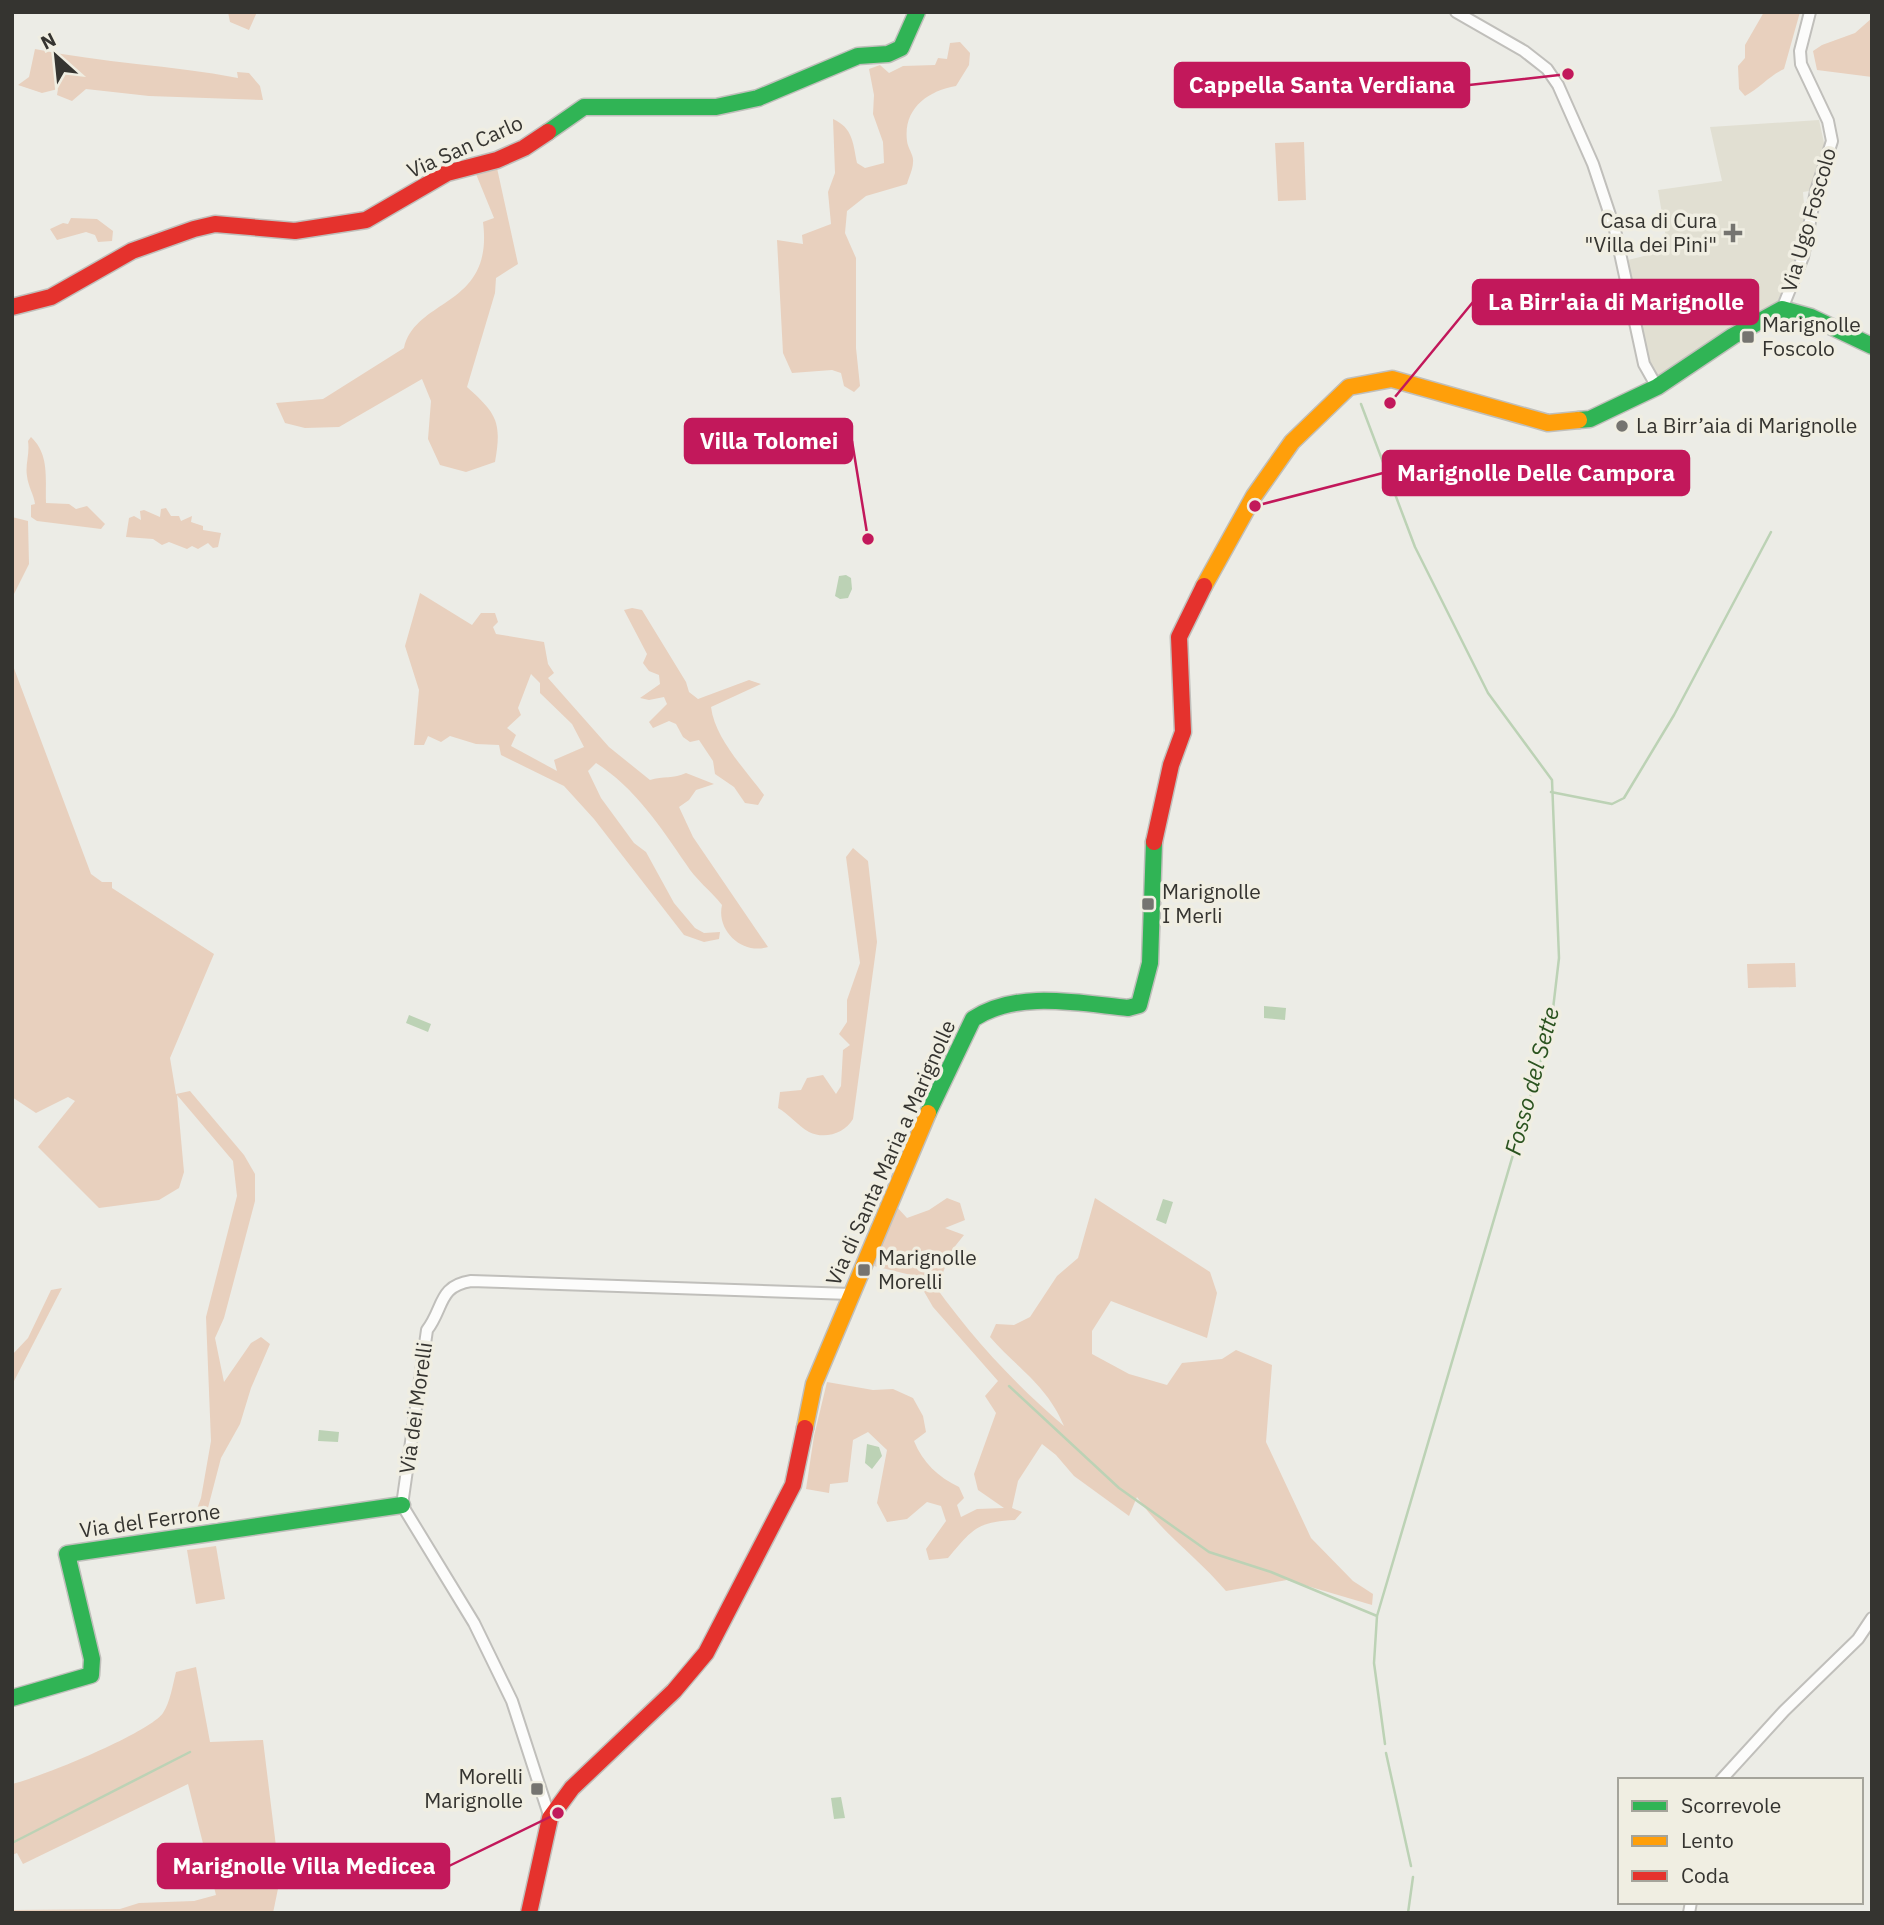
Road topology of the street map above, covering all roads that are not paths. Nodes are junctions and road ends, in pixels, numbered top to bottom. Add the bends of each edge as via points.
1 (917, 12) edge
2 (1456, 12) edge
3 (1810, 12) edge
4 (12, 307) edge
5 (1782, 309) junction
6 (1872, 346) edge
7 (1657, 387) junction
8 (851, 1294) junction
9 (402, 1505) junction
10 (1872, 1618) edge
11 (12, 1698) edge
12 (1723, 1778) edge
13 (550, 1818) junction
14 (529, 1913) edge

1 - 4 street, Via San Carlo via 901,47 888,54 858,56 831,65 758,98 716,107 584,107 524,148 447,173 366,219 295,231 215,225 194,229 132,250 51,297
2 - 7 street via 1524,51 1547,69 1558,85 1605,199 1628,281 1644,364
3 - 5 street, Via Ugo Foscolo via 1801,64 1828,121 1832,142 1816,191 1803,257
5 - 6 street via 1811,317
5 - 7 street, Via di Santa Maria a Marignolle
7 - 8 street, Via di Santa Maria a Marignolle via 1590,418 1548,423 1418,384 1367,381 1349,387 1292,442 1254,496 1179,637 1183,732 1154,843 1151,950 1139,1005 1047,1002 996,1006 973,1019
8 - 9 street, Via dei Morelli via 526,1282 455,1284 427,1330
8 - 13 street, Via di Santa Maria a Marignolle via 814,1384 793,1485 706,1653 674,1691 587,1772
9 - 11 street, Via del Ferrone via 67,1554 92,1659 91,1675
9 - 13 street via 474,1623 512,1701
10 - 12 street via 1858,1639 1784,1710
13 - 14 street, Via di Santa Maria a Marignolle

